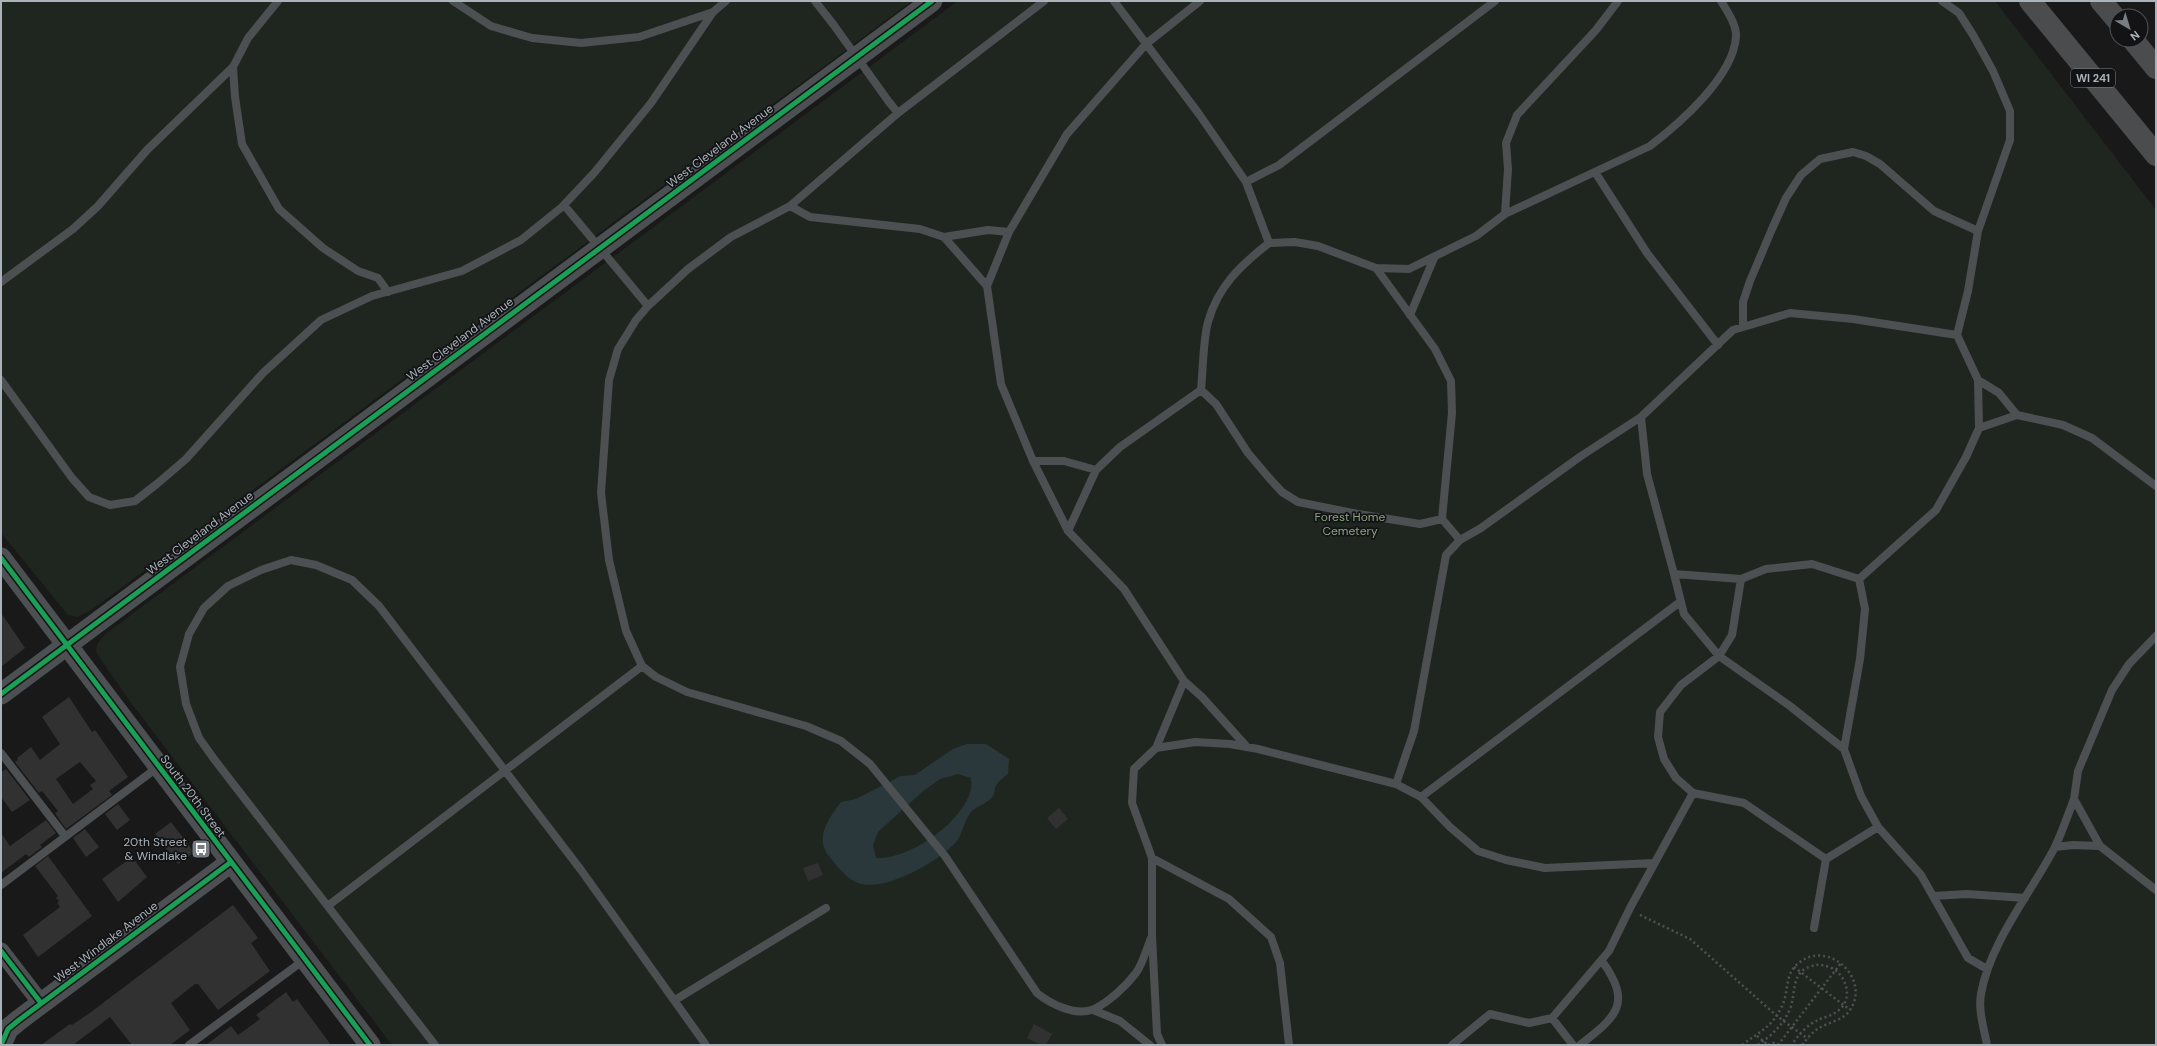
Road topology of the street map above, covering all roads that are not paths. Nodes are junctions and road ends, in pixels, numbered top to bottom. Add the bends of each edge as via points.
1 (278, 1) edge
2 (454, 1) edge
3 (726, 1) edge
4 (815, 1) edge
5 (932, 1) edge
6 (1044, 1) edge
7 (1114, 1) edge
8 (1200, 1) edge
9 (1494, 1) edge
10 (1618, 1) edge
11 (1721, 1) edge
12 (1942, 1) edge
13 (2030, 1) edge
14 (2101, 1) edge
15 (2109, 10) edge
16 (713, 12) junction
17 (1146, 44) junction
18 (2140, 48) edge
19 (234, 67) junction
20 (2156, 68) edge
21 (898, 113) junction
22 (2156, 155) edge
23 (1595, 172) junction
24 (1246, 182) junction
25 (564, 205) junction
26 (790, 206) junction
27 (1505, 214) junction
28 (1978, 231) junction
29 (1009, 232) junction
30 (944, 237) junction
31 (1269, 243) junction
32 (599, 248) junction
33 (1434, 258) junction
34 (1376, 268) junction
35 (1, 282) edge
36 (987, 286) junction
37 (388, 292) junction
38 (648, 306) junction
39 (1410, 316) junction
40 (1743, 327) junction
41 (1957, 335) junction
42 (1718, 345) junction
43 (1, 380) edge
44 (1978, 380) junction
45 (1201, 390) junction
46 (2017, 415) junction
47 (1641, 417) junction
48 (1978, 428) junction
49 (1033, 461) junction
50 (1096, 470) junction
51 (2156, 486) edge
52 (1442, 518) junction
53 (1068, 531) junction
54 (1460, 540) junction
55 (1, 558) edge
56 (1674, 574) junction
57 (1741, 579) junction
58 (1859, 579) junction
59 (1680, 602) junction
60 (2156, 636) edge
61 (67, 644) junction
62 (1719, 656) junction
63 (642, 666) junction
64 (1184, 681) junction
65 (1, 694) edge
66 (1247, 747) junction
67 (1156, 748) junction
68 (1844, 749) junction
69 (1, 753) edge
70 (159, 767) junction
71 (506, 772) junction
72 (1396, 784) junction
73 (1693, 792) junction
74 (1421, 797) junction
75 (2074, 799) junction
76 (1878, 827) junction
77 (65, 836) junction
78 (2100, 846) junction
79 (2055, 847) junction
80 (1152, 858) junction
81 (1826, 859) junction
82 (231, 862) junction
83 (1654, 863) junction
84 (1, 884) edge
85 (2156, 890) edge
86 (1933, 896) junction
87 (2025, 898) junction
88 (329, 905) junction
89 (826, 908) dead end
90 (1814, 928) dead end
91 (1152, 936) junction
92 (1, 951) edge
93 (304, 959) junction
94 (1602, 961) junction
95 (1987, 969) junction
96 (675, 1000) junction
97 (41, 1003) junction
98 (1093, 1010) junction
99 (1552, 1018) junction
100 (1, 1045) edge
101 (189, 1045) edge
102 (370, 1045) edge
103 (436, 1045) edge
104 (706, 1045) edge
105 (1150, 1045) edge
106 (1162, 1045) edge
107 (1290, 1045) edge
108 (1452, 1045) edge
109 (1573, 1045) edge
110 (1580, 1045) edge
111 (1987, 1045) edge

1 - 19 lane via 248,38
2 - 16 lane via 491,26 532,38 580,43 639,37
3 - 16 lane
4 - 21 lane, bridge
5 - 32 street, West Cleveland Avenue
6 - 21 lane
7 - 17 lane
8 - 17 lane
9 - 24 lane via 1280,165
10 - 27 lane via 1596,30 1517,116 1506,143 1508,169
11 - 23 lane via 1732,20 1736,37 1730,58 1719,77 1671,130 1650,146
12 - 28 lane via 1959,13 1974,35 2010,111 2010,140
13 - 22 main road, WI 241
14 - 15 main road
16 - 25 lane via 651,103 594,173
17 - 24 lane
17 - 29 lane via 1067,134
18 - 20 main road
19 - 35 lane via 147,150 93,211 73,229
19 - 37 lane via 235,97 242,144 279,209 323,248 358,271 378,278
21 - 26 lane
23 - 27 lane
23 - 42 lane via 1647,253
24 - 31 lane
25 - 32 lane
25 - 37 lane via 521,240 462,271
26 - 30 lane via 810,217 920,229
26 - 38 lane via 731,237 688,269
27 - 33 lane via 1476,236
28 - 40 lane via 1934,211 1880,164 1866,156 1853,152 1820,159 1801,174 1786,198 1750,281 1743,302
28 - 41 lane via 1968,291
29 - 30 lane via 988,230
29 - 36 lane
30 - 36 lane
31 - 34 lane via 1295,242 1318,246
31 - 45 lane via 1243,263 1223,289 1208,322
32 - 38 lane
32 - 61 street, West Cleveland Avenue
33 - 34 lane via 1409,268
33 - 39 lane
34 - 39 lane
36 - 49 lane via 1002,384
37 - 43 lane via 372,296 320,320 263,373 186,459 135,501 110,505 89,497 72,478
38 - 63 lane via 618,349 609,380 601,493 613,574 626,631
39 - 52 lane via 1435,349 1451,381 1452,413
40 - 41 lane via 1790,313 1853,319
40 - 42 lane via 1733,330
41 - 44 lane
42 - 47 lane
44 - 46 lane via 1999,393
44 - 48 lane
45 - 50 lane via 1120,447
45 - 52 lane via 1216,404 1248,453 1270,480 1282,492 1298,502 1420,524
46 - 48 lane
46 - 51 lane via 2063,425 2092,438
47 - 54 lane
47 - 56 lane via 1647,474
48 - 58 lane via 1966,457 1936,510
49 - 50 lane via 1064,461
49 - 53 lane
50 - 53 lane
52 - 54 lane
53 - 64 lane via 1124,589
54 - 72 lane via 1446,555 1414,731
55 - 61 street, South 20th Street
56 - 57 lane
56 - 59 lane
57 - 58 lane via 1766,569 1812,564
57 - 62 lane via 1732,635
58 - 68 lane via 1865,609 1860,659
59 - 62 lane via 1684,614
59 - 74 lane
60 - 75 lane via 2129,664 2112,690 2078,771
61 - 65 street, West Cleveland Avenue
61 - 70 street, South 20th Street
62 - 68 lane via 1790,706
62 - 73 lane via 1681,685 1660,712 1658,737 1664,759 1676,778
63 - 71 lane
63 - 98 lane via 656,677 687,692 806,726 841,741 870,764 945,856 1038,993 1046,1001 1060,1007
64 - 66 lane
64 - 67 lane
66 - 67 lane via 1195,742
66 - 72 lane
67 - 80 lane via 1134,769 1132,803
68 - 76 lane via 1861,796
69 - 77 lane
70 - 77 lane
70 - 82 street, South 20th Street
71 - 88 lane
71 - 88 lane via 379,606 352,580 316,565 291,560 261,570 228,586 204,608 189,634 180,667 186,704 203,743
71 - 96 lane
72 - 74 lane
73 - 81 lane via 1744,803
73 - 83 lane
74 - 83 lane via 1478,851 1506,860 1545,868
75 - 78 lane
75 - 79 lane
76 - 81 lane
76 - 86 lane via 1921,875
77 - 84 lane
78 - 79 lane
78 - 85 lane
79 - 87 lane
80 - 91 lane
80 - 107 lane via 1229,899 1270,937 1280,963
81 - 90 lane
82 - 93 street, South 20th Street
82 - 97 street, West Windlake Avenue
83 - 94 lane
86 - 87 lane via 1967,894
86 - 95 lane via 1968,958
87 - 95 lane
88 - 103 lane
89 - 96 lane
91 - 98 lane via 1137,972 1118,992
91 - 106 lane via 1157,1034
92 - 97 street
93 - 101 lane
93 - 102 street, South 20th Street
94 - 99 lane via 1579,984
94 - 110 lane via 1615,980 1619,997 1617,1008 1601,1029
95 - 111 lane via 1981,995 1981,1019
96 - 104 lane
97 - 100 street, West Windlake Avenue via 8,1029
98 - 105 lane via 1120,1021
99 - 108 lane via 1529,1023 1490,1014
99 - 109 lane

